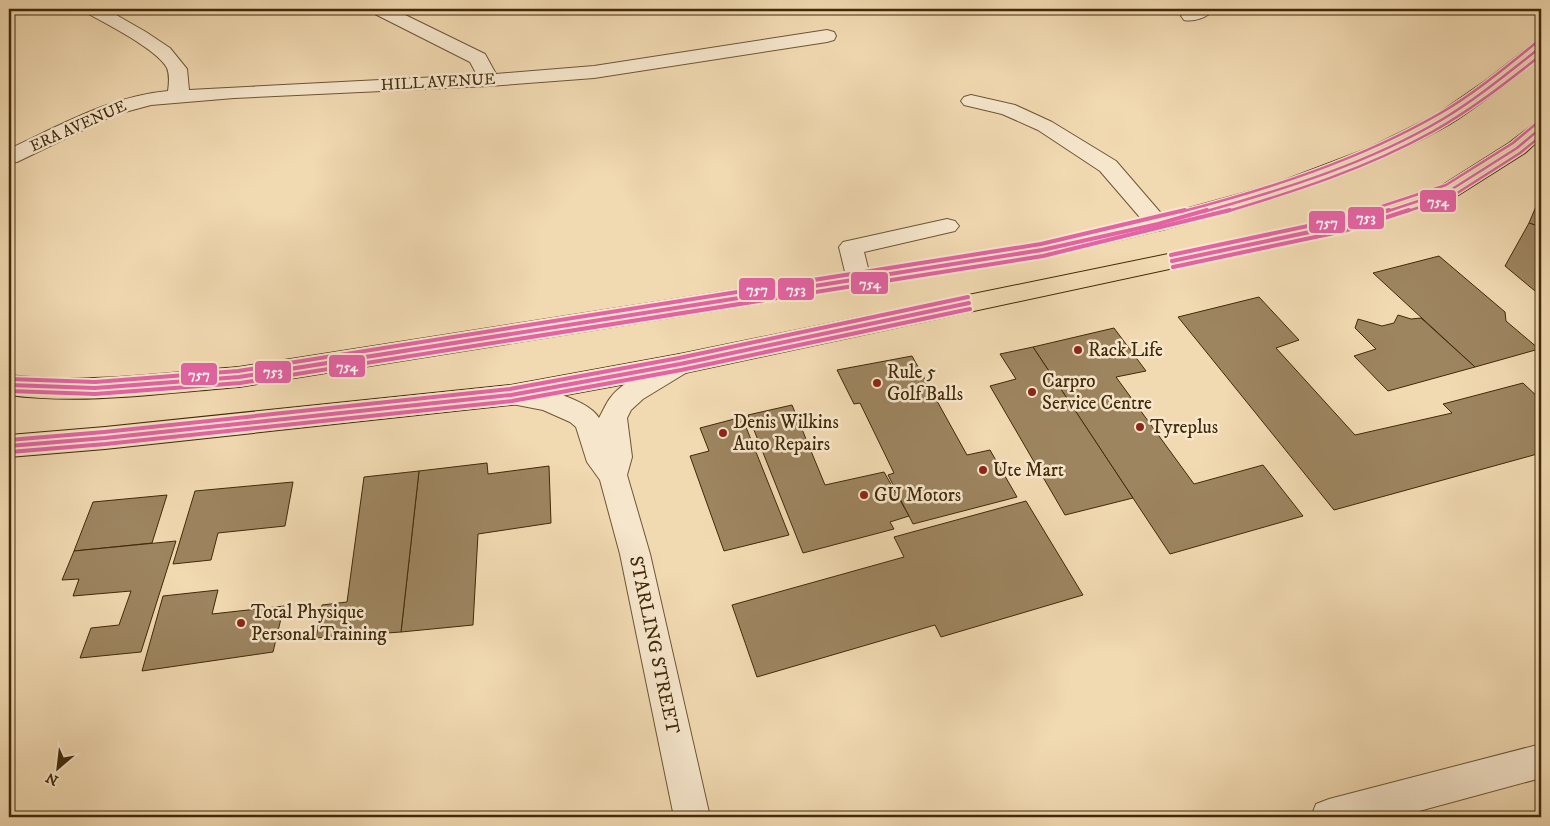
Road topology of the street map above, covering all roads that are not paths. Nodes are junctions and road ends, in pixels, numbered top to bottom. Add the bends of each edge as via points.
1 (93, 9) edge
2 (379, 9) edge
3 (827, 36) dead end
4 (1541, 48) edge
5 (489, 80) junction
6 (178, 96) junction
7 (970, 101) dead end
8 (1541, 128) edge
9 (9, 157) edge
10 (1158, 224) junction
11 (947, 226) dead end
12 (859, 280) junction
13 (680, 364) junction
14 (9, 385) edge
15 (511, 395) junction
16 (9, 446) edge
17 (613, 475) junction
18 (1541, 761) edge
19 (692, 817) edge
20 (1329, 817) edge

1 - 6 street via 169,58 178,73
2 - 5 street via 478,58
3 - 5 street, HILL AVENUE via 594,72
4 - 10 main road via 1443,119 1377,153 1277,191
5 - 6 street, HILL AVENUE
6 - 9 street, ERA AVENUE via 118,107
7 - 10 street via 1008,109 1045,126 1108,166
8 - 13 main road via 1518,148 1449,191 1343,225
10 - 12 main road via 1042,250
11 - 12 street via 851,247
12 - 14 main road via 239,377 129,386 42,388
13 - 15 main road
13 - 17 street, STARLING STREET via 633,392 621,403 612,418 618,457
15 - 16 main road
15 - 17 street, STARLING STREET via 547,401 580,415 588,422 601,462
17 - 19 street, STARLING STREET via 635,554
18 - 20 street

